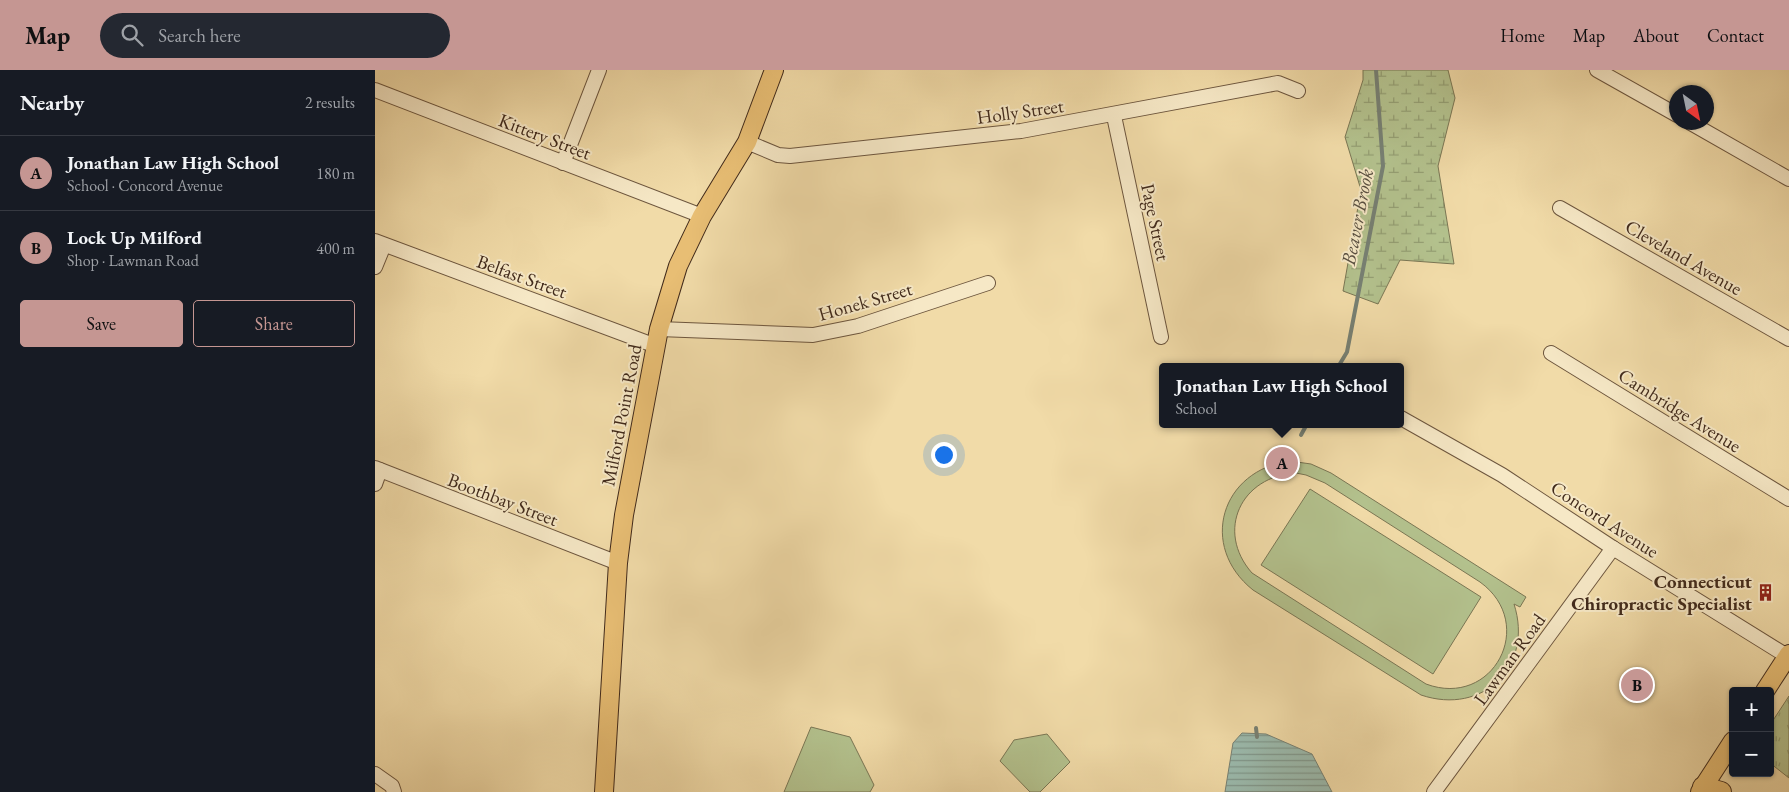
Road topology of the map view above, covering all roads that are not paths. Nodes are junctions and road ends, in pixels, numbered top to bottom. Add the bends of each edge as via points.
1 (599, 70) edge
2 (774, 70) edge
3 (1597, 70) edge
4 (375, 90) edge
5 (1298, 91) dead end
6 (1669, 110) edge
7 (1113, 116) junction
8 (1703, 130) edge
9 (747, 142) junction
10 (563, 163) junction
11 (1789, 179) edge
12 (1560, 208) dead end
13 (702, 216) junction
14 (379, 243) edge
15 (375, 267) edge
16 (988, 283) dead end
17 (1161, 337) dead end
18 (658, 338) junction
19 (1789, 339) edge
20 (1551, 353) dead end
21 (1404, 420) edge
22 (378, 469) edge
23 (375, 484) edge
24 (1789, 499) edge
25 (1613, 548) junction
26 (618, 563) junction
27 (1788, 655) edge
28 (1768, 687) edge
29 (1729, 749) edge
30 (375, 774) edge
31 (397, 790) edge
32 (1707, 791) edge
33 (603, 792) edge
34 (1433, 792) edge

1 - 10 street
2 - 9 main road, Milford Point Road
3 - 6 street
4 - 10 street, Kittery Street
5 - 7 street, Holly Street via 1278,84
7 - 9 street, Holly Street via 1021,131 790,156 778,155
7 - 17 street, Page Street
8 - 11 street
9 - 13 main road, Milford Point Road
10 - 13 street, Kittery Street
12 - 19 street, Cleveland Avenue
13 - 18 main road, Milford Point Road via 678,266
14 - 15 street
14 - 18 street, Belfast Street
16 - 18 street, Honek Street via 857,326 813,335
18 - 26 main road, Milford Point Road
20 - 24 street, Cambridge Avenue
21 - 25 street, Concord Avenue via 1502,475
22 - 23 street
22 - 26 street, Boothbay Street
25 - 27 street, Concord Avenue
25 - 34 street, Lawman Road
26 - 33 main road, Milford Point Road
27 - 28 main road
29 - 32 main road
30 - 31 street

